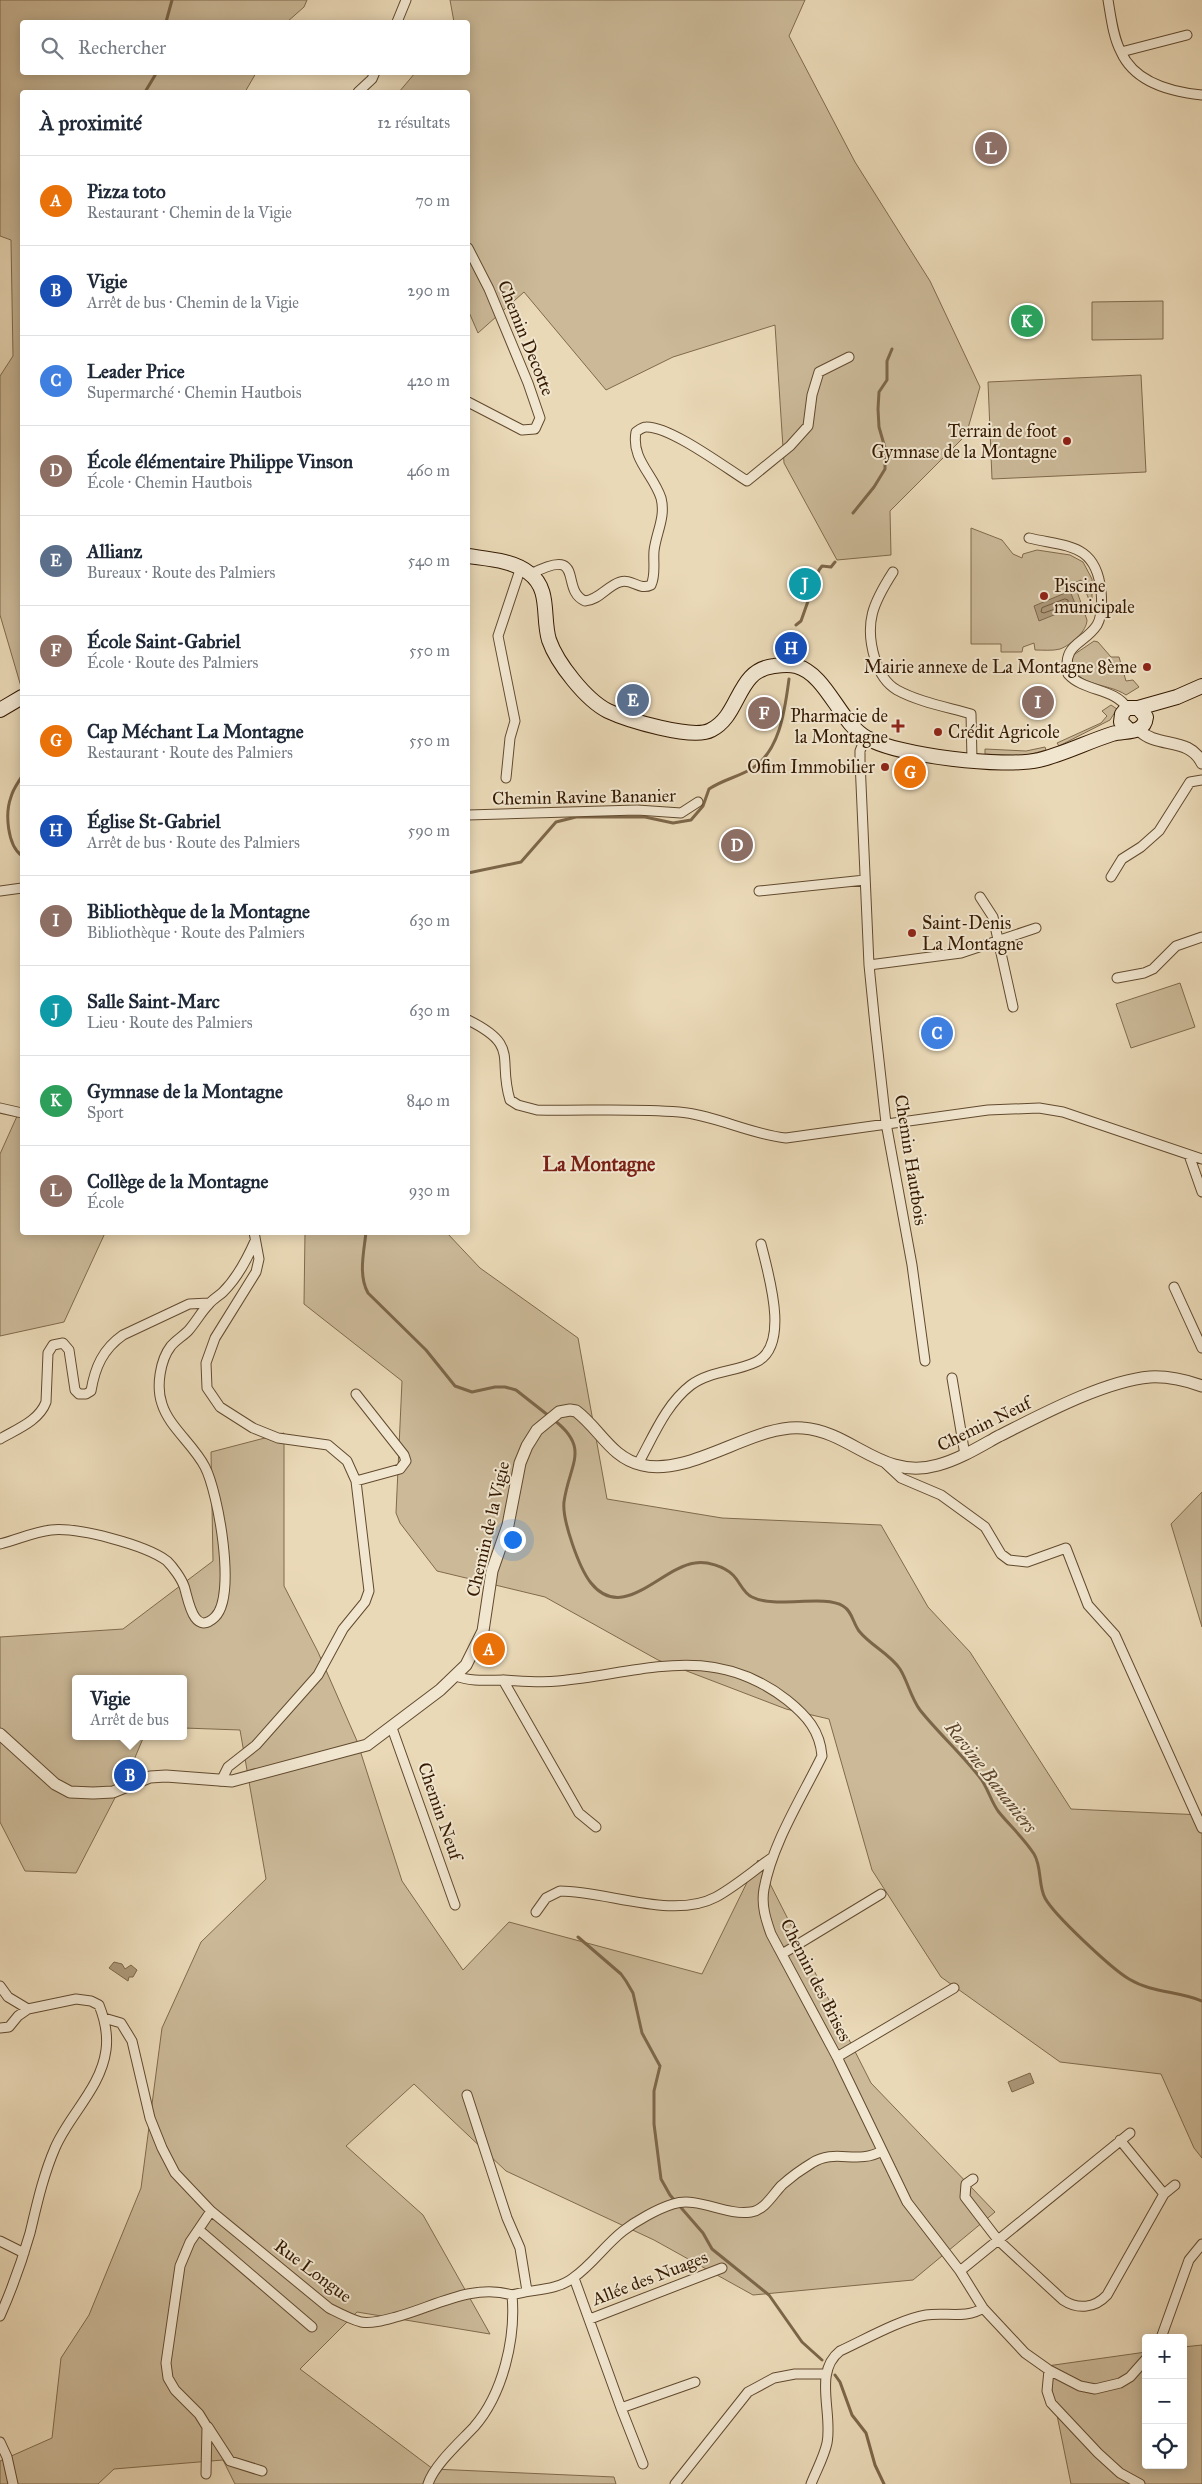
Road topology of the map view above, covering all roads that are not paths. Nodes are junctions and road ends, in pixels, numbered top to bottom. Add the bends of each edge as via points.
1 (406, 0) edge
2 (1108, 0) edge
3 (398, 20) edge
4 (1187, 35) dead end
5 (1121, 52) junction
6 (374, 75) edge
7 (360, 90) edge
8 (1202, 95) edge
9 (470, 252) edge
10 (849, 357) dead end
11 (470, 403) edge
12 (1029, 538) dead end
13 (470, 556) edge
14 (526, 571) junction
15 (893, 572) dead end
16 (1202, 686) edge
17 (20, 697) edge
18 (1177, 697) junction
19 (0, 710) edge
20 (1129, 711) junction
21 (1138, 727) junction
22 (865, 738) junction
23 (1090, 741) junction
24 (972, 760) junction
25 (1202, 763) edge
26 (506, 778) dead end
27 (1202, 780) edge
28 (698, 802) dead end
29 (470, 816) edge
30 (1111, 877) dead end
31 (865, 880) junction
32 (20, 888) edge
33 (0, 891) edge
34 (759, 891) dead end
35 (980, 897) dead end
36 (1036, 928) dead end
37 (1202, 937) edge
38 (999, 941) junction
39 (869, 965) junction
40 (1118, 978) dead end
41 (1013, 1007) dead end
42 (470, 1021) edge
43 (0, 1108) edge
44 (20, 1113) edge
45 (886, 1123) junction
46 (1189, 1155) junction
47 (1202, 1159) edge
48 (1202, 1192) edge
49 (255, 1236) edge
50 (761, 1244) dead end
51 (1174, 1287) dead end
52 (209, 1303) junction
53 (1202, 1348) edge
54 (925, 1361) dead end
55 (952, 1378) dead end
56 (1202, 1386) edge
57 (356, 1394) dead end
58 (0, 1439) edge
59 (965, 1455) junction
60 (638, 1464) junction
61 (886, 1464) junction
62 (356, 1481) junction
63 (0, 1544) edge
64 (456, 1676) junction
65 (503, 1680) junction
66 (392, 1728) junction
67 (0, 1734) edge
68 (221, 1781) junction
69 (596, 1827) dead end
70 (1202, 1828) edge
71 (773, 1857) junction
72 (881, 1894) dead end
73 (455, 1905) dead end
74 (536, 1912) dead end
75 (782, 1954) junction
76 (0, 1986) edge
77 (954, 1988) dead end
78 (28, 2009) junction
79 (104, 2018) junction
80 (0, 2028) edge
81 (837, 2057) junction
82 (467, 2095) dead end
83 (1130, 2133) dead end
84 (1120, 2140) junction
85 (882, 2151) junction
86 (973, 2179) dead end
87 (1175, 2185) dead end
88 (1164, 2194) junction
89 (211, 2211) junction
90 (199, 2230) junction
91 (998, 2240) junction
92 (0, 2241) edge
93 (1202, 2244) edge
94 (24, 2253) junction
95 (722, 2268) dead end
96 (960, 2271) junction
97 (574, 2278) junction
98 (528, 2291) junction
99 (512, 2295) junction
100 (983, 2308) junction
101 (0, 2316) edge
102 (590, 2319) junction
103 (312, 2327) dead end
104 (1162, 2334) edge
105 (1142, 2364) edge
106 (1049, 2370) junction
107 (825, 2374) junction
108 (695, 2382) dead end
109 (621, 2408) junction
110 (207, 2427) junction
111 (0, 2442) edge
112 (643, 2464) dead end
113 (262, 2471) dead end
114 (206, 2474) dead end
115 (13, 2484) edge
116 (428, 2484) edge
117 (675, 2484) edge
118 (811, 2484) edge
119 (1140, 2484) edge

1 - 3 street
2 - 5 street
4 - 5 street
5 - 8 street via 1131,68 1144,78 1160,86
6 - 7 street
9 - 11 street, Chemin Decotte via 489,289 540,418 535,429 522,430
10 - 14 street via 819,372 808,426 790,446 747,482 687,443 659,430 647,427 636,432 635,449 655,484 663,511 654,550 651,585 642,587 620,582 594,599 585,601 577,595 570,572 563,565 553,564
12 - 20 street via 1079,550 1096,566 1101,599 1098,623 1068,654 1068,674 1083,686 1120,699
13 - 14 main road via 507,562
14 - 22 main road via 541,586 546,628 554,652 582,692 606,710 683,732 708,732 723,719 752,674 770,666 786,665 804,670 815,678
14 - 26 street via 498,636 516,722 510,738
15 - 24 street via 870,621 870,643 878,667 886,680 899,691 971,714
16 - 18 main road
17 - 19 main road
18 - 20 main road
18 - 21 main road
20 - 21 main road via 1123,725
20 - 21 main road via 1144,713
20 - 23 main road
21 - 23 main road
21 - 25 street via 1148,737 1185,746
22 - 24 main road via 902,750
22 - 31 street, Chemin Hautbois via 860,751
23 - 24 main road via 1055,756 1022,763
27 - 30 street via 1190,782 1159,831 1122,859
28 - 29 street, Chemin Ravine Bananier via 677,813 637,810
31 - 34 street
31 - 39 street, Chemin Hautbois
32 - 33 street
35 - 38 street via 993,917
36 - 38 street
37 - 40 street via 1176,946 1153,969
38 - 39 street via 954,954
38 - 41 street
39 - 45 street, Chemin Hautbois
42 - 45 street via 484,1028 501,1046 505,1054 510,1100 526,1108 679,1112 762,1135 786,1138 878,1127
43 - 44 street
45 - 46 street via 988,1110 1039,1108 1063,1112
45 - 54 street, Chemin Hautbois via 912,1266
46 - 47 street
46 - 48 street
49 - 52 street via 245,1264 224,1291
49 - 62 street via 259,1258 256,1272 215,1338 206,1363 207,1388 220,1407 253,1428 278,1438 328,1446 347,1461
50 - 60 street via 775,1327 765,1356 692,1385 669,1410
51 - 53 street
52 - 58 street via 189,1304 123,1335 104,1352 91,1391 86,1394 75,1390 69,1350 63,1343 53,1345 48,1353 44,1409
52 - 63 street via 171,1347 162,1362 160,1384 162,1404 205,1467 217,1506 225,1578 218,1614 212,1620 198,1620 191,1615 184,1585 168,1562 108,1537 53,1530
55 - 59 street
56 - 59 street, Chemin Neuf via 1169,1378 1142,1378 1121,1384 1044,1414
57 - 62 street via 406,1461 400,1469
59 - 61 street, Chemin Neuf via 936,1466 917,1468
60 - 61 street, Chemin Neuf via 674,1465 781,1430 802,1428 829,1435
60 - 64 street, Chemin de la Vigie via 620,1456 576,1411 560,1412 537,1430 520,1463 510,1519 492,1571 483,1631 476,1649
61 - 70 street via 901,1478 941,1495 985,1527 1001,1554 1009,1560 1027,1562 1066,1548 1088,1605 1115,1635
62 - 68 street via 369,1591 365,1602 343,1629 318,1675 256,1745 228,1766
64 - 65 street, Chemin des Brises via 470,1680
64 - 66 street, Chemin de la Vigie
65 - 69 street via 579,1813
65 - 71 street, Chemin des Brises via 555,1682 698,1664 744,1674 775,1691 814,1726 822,1756
66 - 68 street, Chemin de la Vigie via 372,1743 356,1749 246,1778
66 - 73 street, Chemin Neuf
67 - 68 street, Chemin de la Vigie via 55,1784 70,1792 113,1792 150,1777
71 - 74 street via 716,1897 699,1903 668,1905 560,1891 546,1898
71 - 75 street, Chemin des Brises via 764,1890 764,1904 767,1924
72 - 75 street
75 - 81 street, Chemin des Brises
76 - 78 street via 8,1997
77 - 81 street
78 - 79 street via 76,1999 91,2000 99,2005
78 - 80 street via 9,2027
79 - 89 street, Rue Longue via 121,2023 128,2032 150,2118 162,2148 175,2173
79 - 94 street via 106,2051 101,2068 56,2147 40,2190
81 - 85 street, Chemin des Brises
82 - 98 street via 506,2218 520,2248
83 - 84 street
84 - 88 street
84 - 91 street
85 - 96 street, Chemin des Brises via 907,2202
85 - 97 street via 868,2158 835,2156 817,2160 754,2212 735,2212 683,2202 671,2205 622,2231
86 - 91 street via 966,2184 965,2198
87 - 88 street
88 - 91 street via 1111,2289 1102,2300 1086,2307 1063,2300
89 - 90 street
89 - 99 street, Rue Longue via 329,2308 363,2322 388,2320 448,2299 487,2291
90 - 103 street
90 - 110 street via 180,2266 166,2363 168,2378 175,2390
91 - 96 street
92 - 94 street
93 - 104 street via 1189,2260
94 - 101 street
95 - 102 street, Allée des Nuages
96 - 100 street, Chemin des Brises
97 - 98 street via 551,2288
97 - 102 street, Allée des Nuages
98 - 99 street
99 - 116 street via 512,2331 489,2404
100 - 106 street, Chemin des Brises via 1026,2353
100 - 107 street via 975,2313 916,2317 840,2350 832,2357
102 - 109 street, Allée des Nuages
105 - 106 street, Chemin des Brises via 1120,2383 1095,2389 1080,2386
106 - 119 street via 1047,2391 1051,2404 1098,2454 1120,2473
107 - 117 street via 774,2378 748,2392
107 - 118 street via 828,2435
108 - 109 street
109 - 112 street, Allée des Nuages
110 - 113 street via 230,2461
110 - 114 street
111 - 115 street

